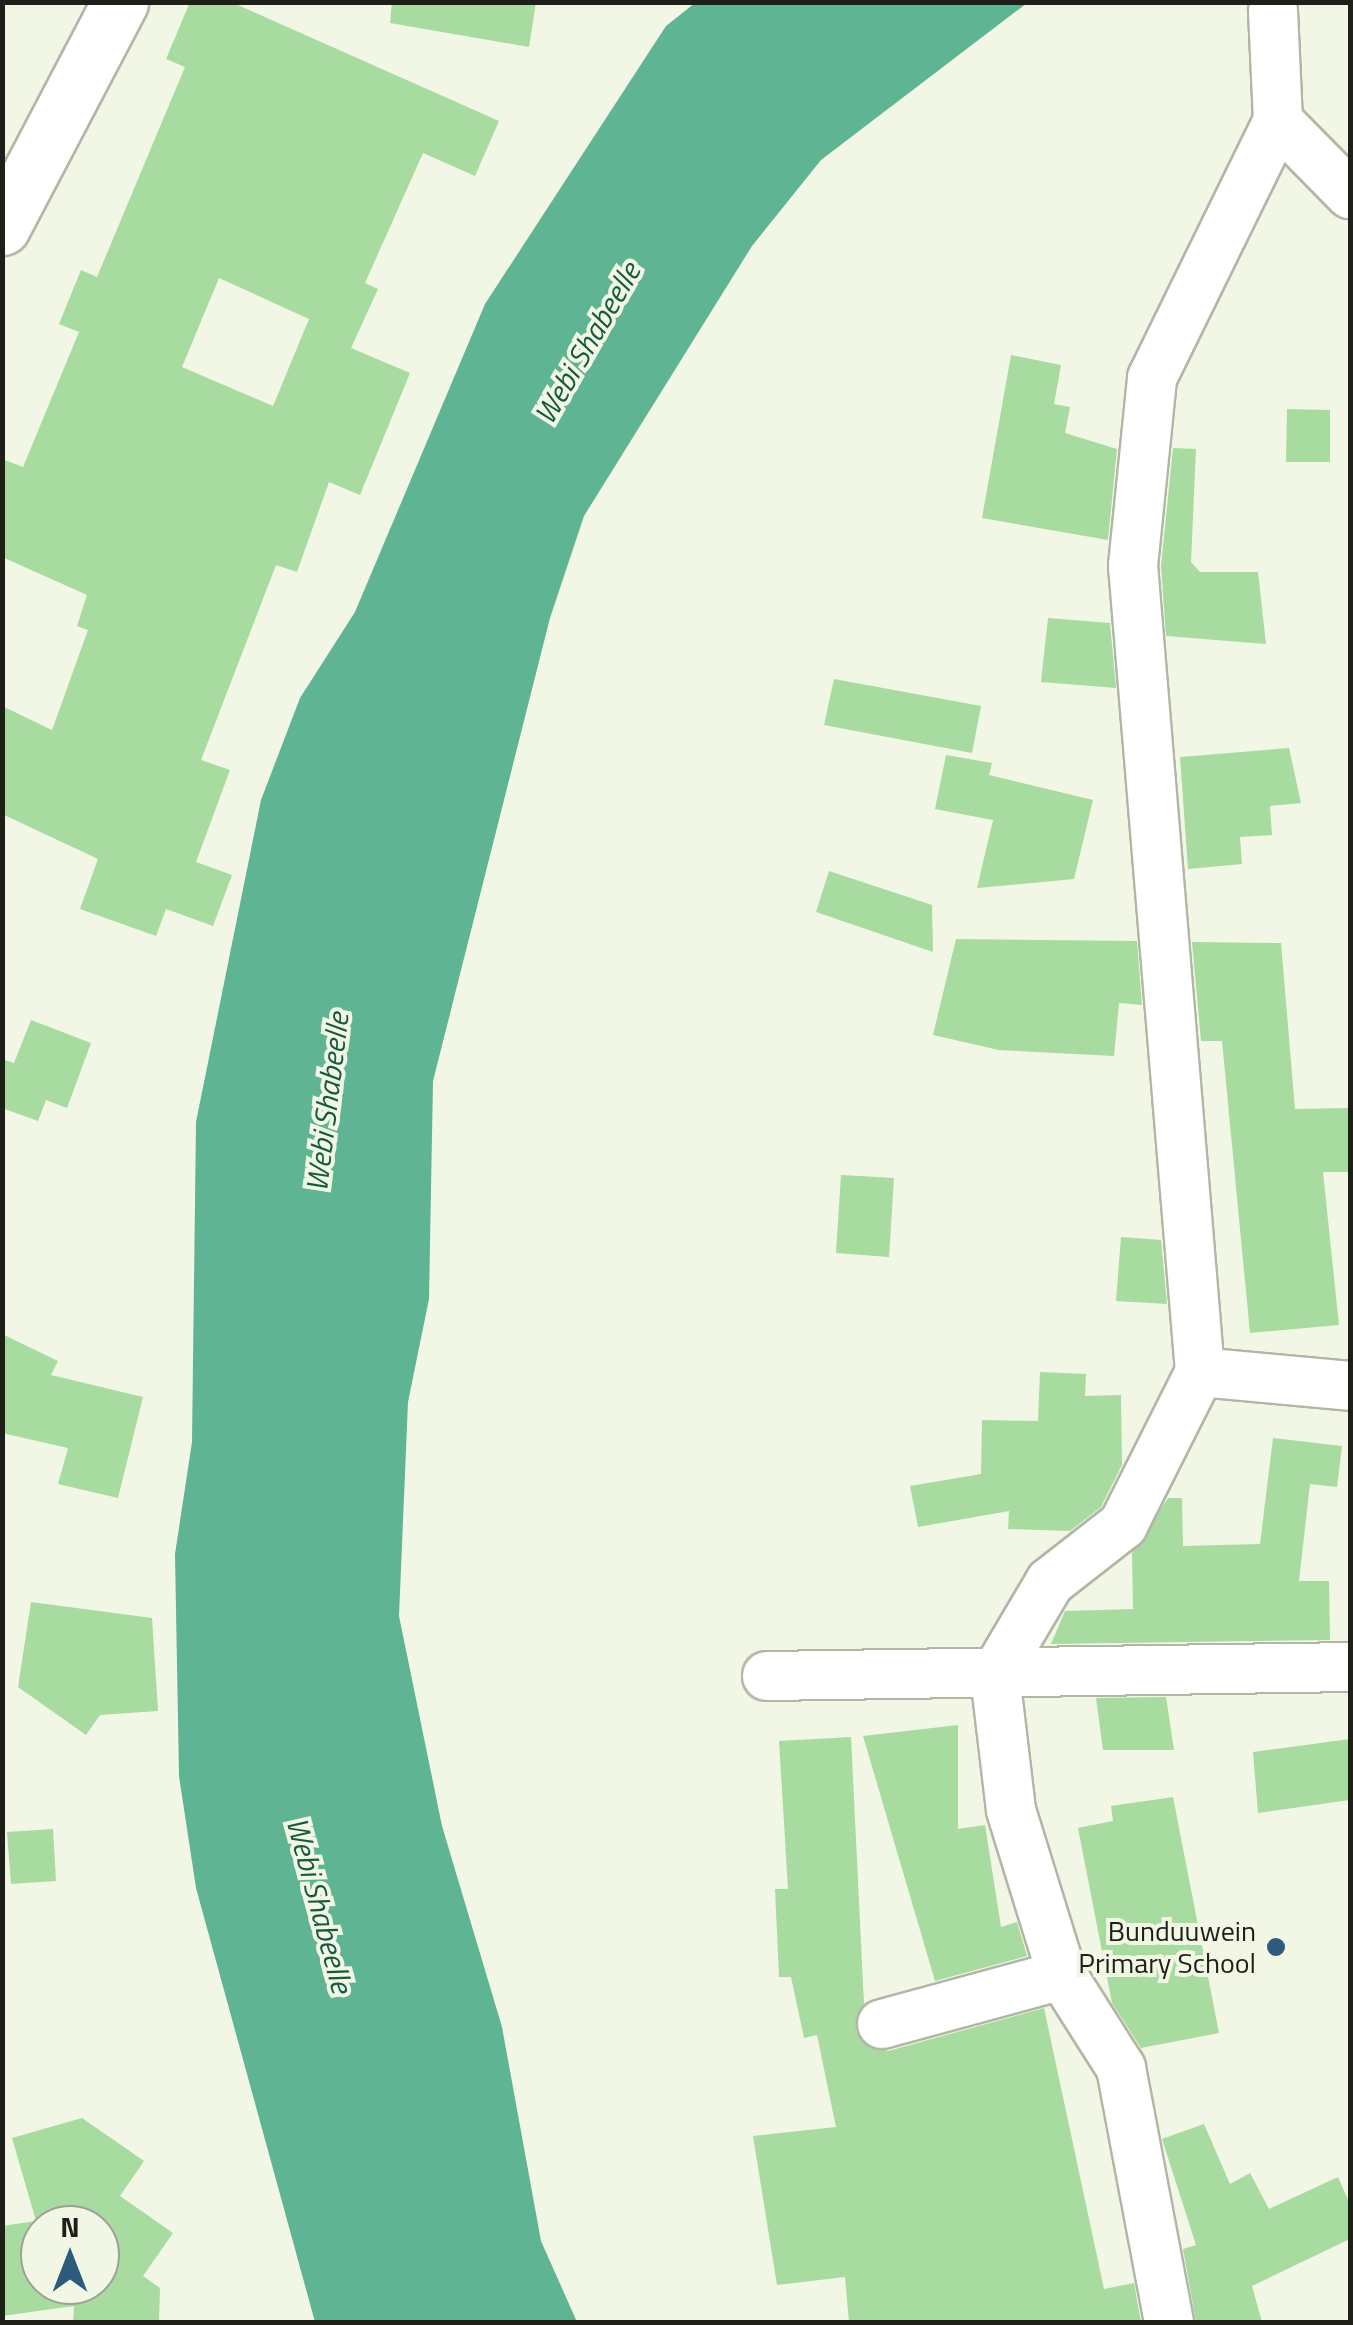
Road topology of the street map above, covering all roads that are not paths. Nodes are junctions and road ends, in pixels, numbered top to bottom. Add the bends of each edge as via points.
1 (120, 2) edge
2 (1273, 11) dead end
3 (1278, 121) junction
4 (1350, 194) edge
5 (2, 226) edge
6 (1200, 1372) junction
7 (1350, 1386) edge
8 (1350, 1667) edge
9 (768, 1676) dead end
10 (995, 1676) junction
11 (1062, 1975) junction
12 (882, 2024) dead end
13 (1169, 2322) edge

1 - 5 main road
2 - 3 street
3 - 4 street
3 - 6 street via 1152,378 1133,566
6 - 7 street
6 - 10 street via 1122,1525 1050,1582
8 - 10 street
9 - 10 street
10 - 11 street via 1011,1810
11 - 12 street
11 - 13 street via 1121,2068

